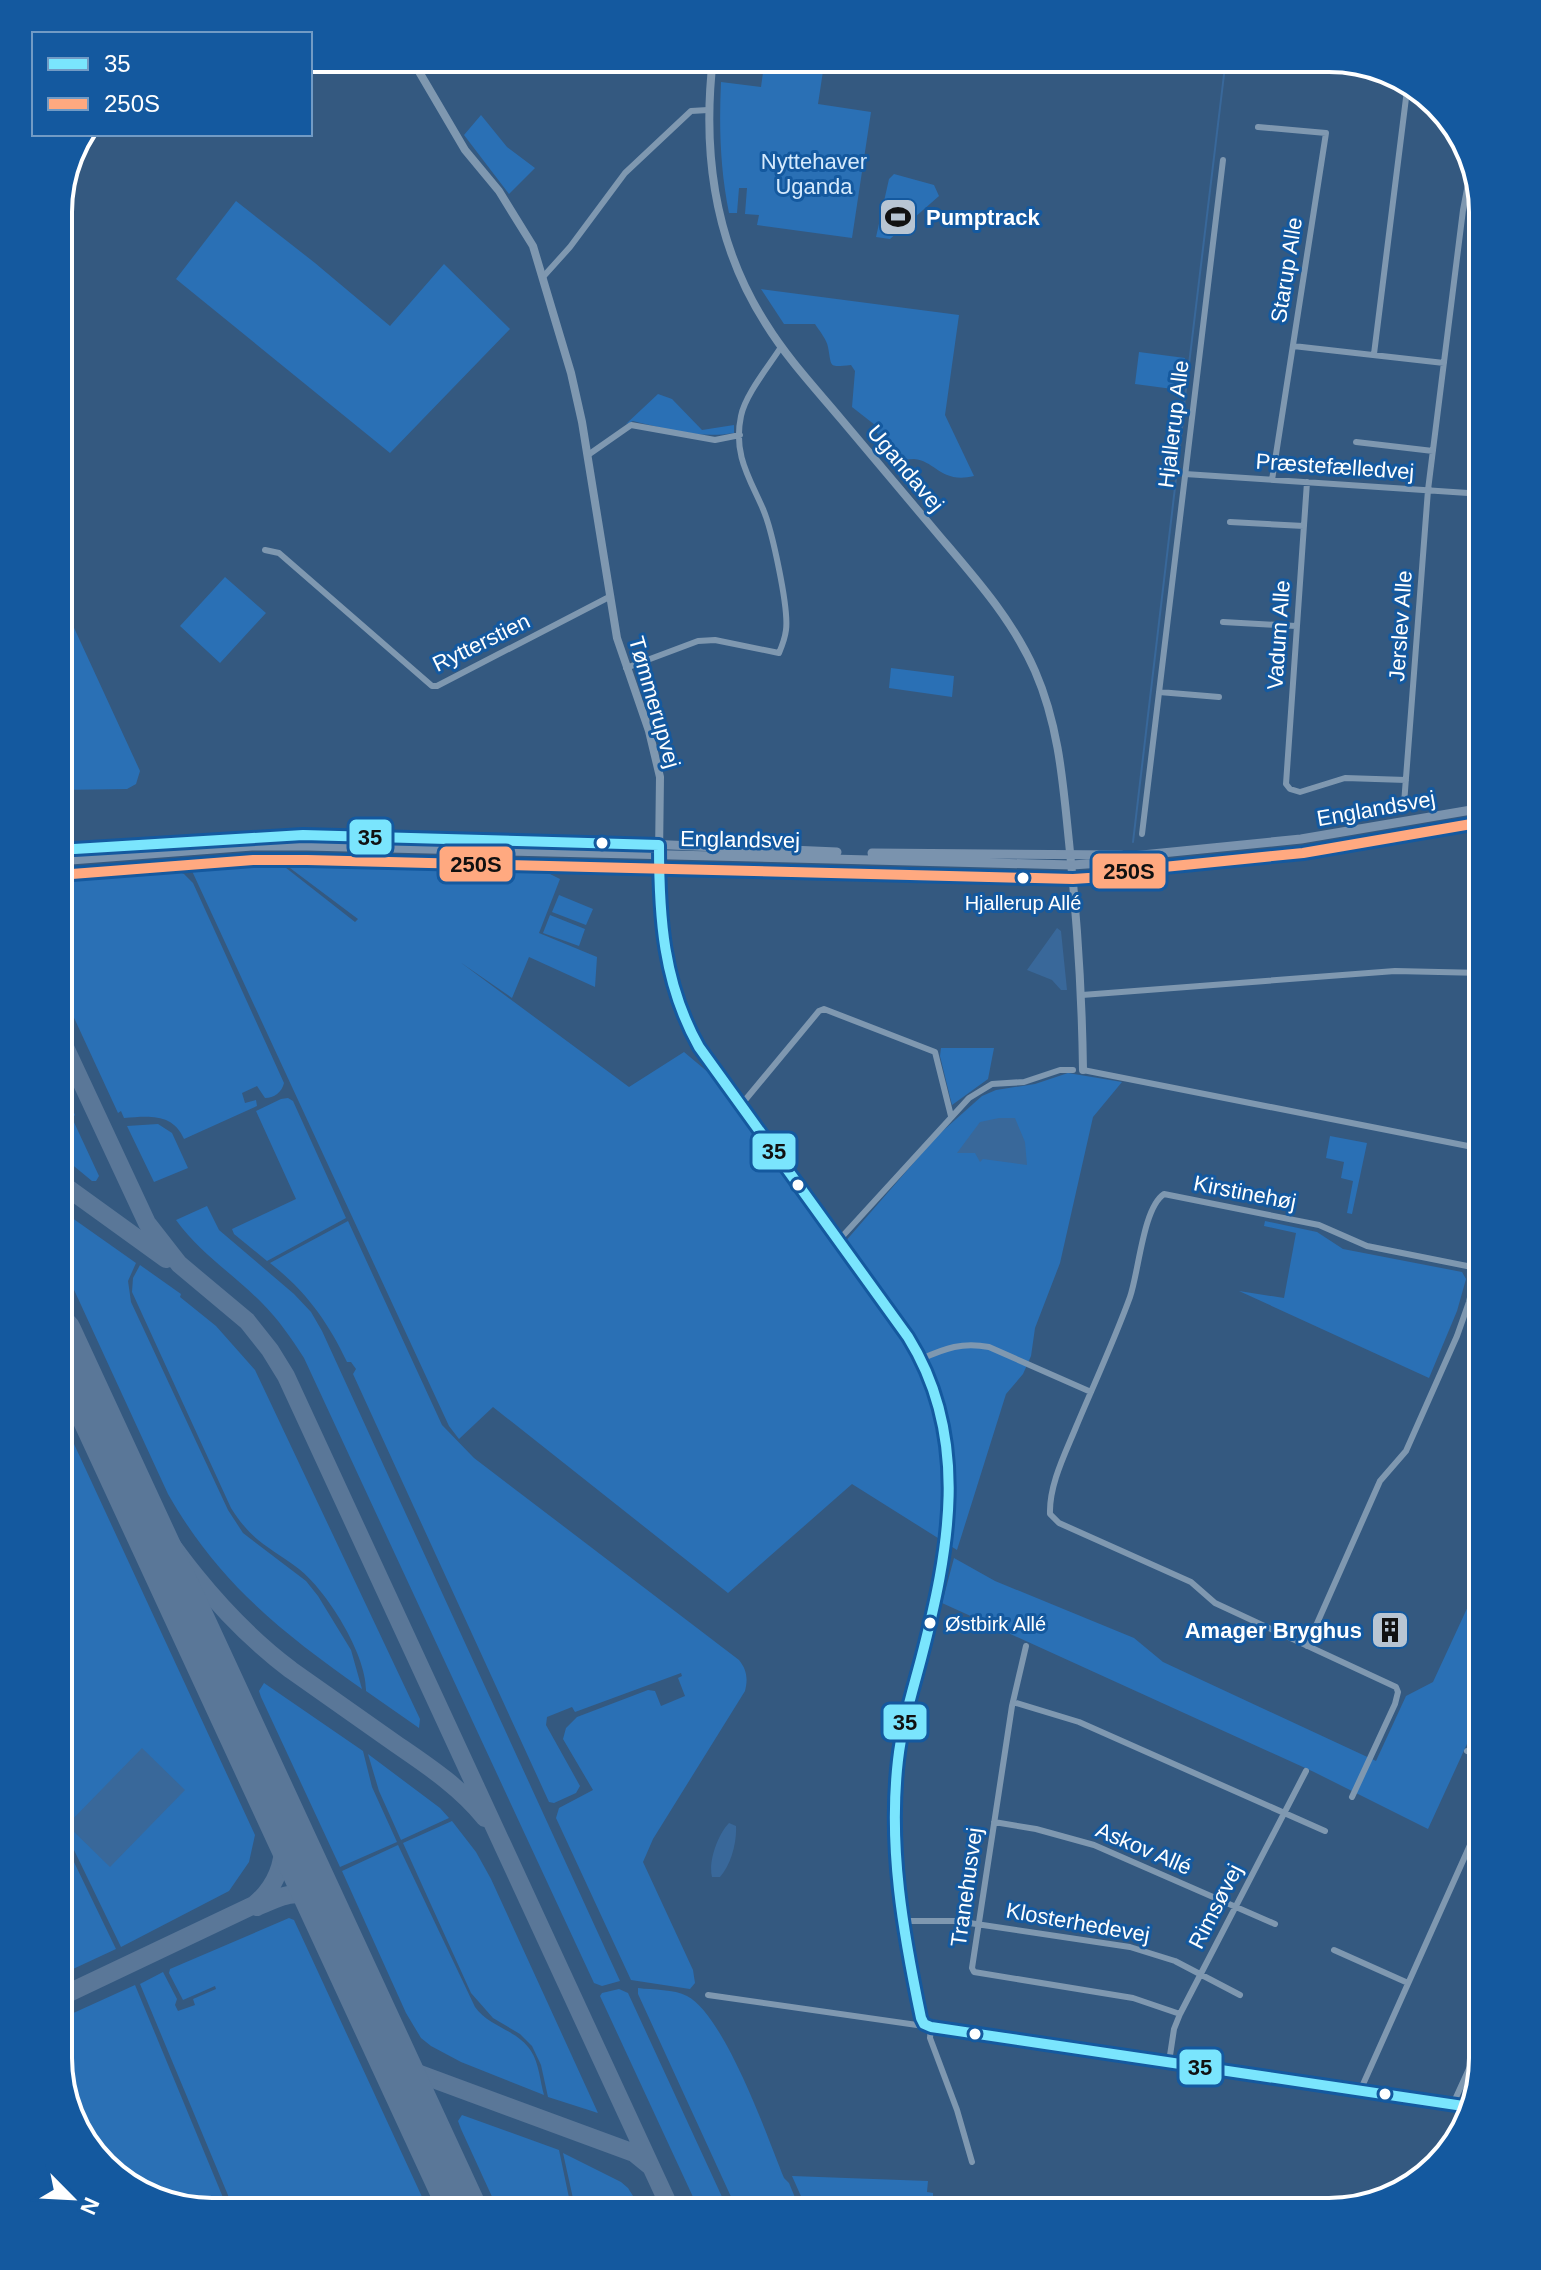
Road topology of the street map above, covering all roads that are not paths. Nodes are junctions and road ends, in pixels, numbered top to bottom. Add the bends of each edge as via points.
1 (419, 72) edge
2 (712, 72) edge
3 (1407, 96) edge
4 (708, 110) junction
5 (1258, 127) dead end
6 (1223, 160) dead end
7 (1467, 189) edge
8 (543, 277) junction
9 (1293, 346) junction
10 (781, 347) junction
11 (1374, 354) junction
12 (1444, 363) junction
13 (740, 435) junction
14 (1356, 442) dead end
15 (1433, 451) junction
16 (588, 455) junction
17 (1185, 474) junction
18 (1272, 480) junction
19 (1307, 482) junction
20 (1428, 490) junction
21 (1469, 493) edge
22 (1230, 522) dead end
23 (1304, 526) junction
24 (265, 550) dead end
25 (611, 596) junction
26 (1223, 622) dead end
27 (1296, 626) junction
28 (626, 668) junction
29 (1159, 692) junction
30 (1219, 697) dead end
31 (1406, 780) junction
32 (1404, 804) dead end
33 (1469, 810) edge
34 (1142, 834) dead end
35 (72, 849) edge
36 (659, 850) junction
37 (1070, 853) junction
38 (1132, 856) junction
39 (72, 860) edge
40 (1072, 865) junction
41 (1469, 973) edge
42 (1082, 995) junction
43 (1073, 1070) dead end
44 (1083, 1070) joint
45 (741, 1105) junction
46 (951, 1116) junction
47 (1469, 1146) edge
48 (839, 1240) junction
49 (1469, 1266) edge
50 (1469, 1295) edge
51 (921, 1359) junction
52 (1091, 1392) junction
53 (1026, 1646) dead end
54 (1307, 1646) junction
55 (1013, 1702) junction
56 (1306, 1771) dead end
57 (1352, 1797) dead end
58 (1284, 1813) junction
59 (994, 1822) junction
60 (1325, 1831) dead end
61 (1469, 1847) edge
62 (1235, 1907) junction
63 (901, 1921) junction
64 (979, 1924) junction
65 (1275, 1924) dead end
66 (1334, 1950) dead end
67 (1200, 1974) junction
68 (1408, 1983) junction
69 (708, 1995) dead end
70 (1240, 1995) dead end
71 (1180, 2014) junction
72 (931, 2027) junction
73 (1169, 2062) junction
74 (1468, 2070) edge
75 (1360, 2091) junction
76 (1453, 2104) junction
77 (1460, 2105) edge
78 (972, 2162) dead end

1 - 8 street, Tømmerupvej via 465,150 520,222
2 - 4 street, Ugandavej
3 - 11 street
4 - 8 street via 691,111 625,173
4 - 10 street, Ugandavej via 711,176 729,249 750,298
5 - 9 street, Starup Alle via 1326,133
6 - 17 street, Hjallerup Alle
7 - 12 street, Jerslev Alle
8 - 16 street, Tømmerupvej
9 - 11 street
9 - 18 street, Starup Alle
10 - 13 street via 744,407
10 - 37 street, Ugandavej via 990,596 1022,645 1054,725
11 - 12 street
12 - 15 street, Jerslev Alle
13 - 16 street via 715,440 631,425
13 - 28 street via 743,468 766,517 777,564 786,620 779,653 698,641
14 - 15 street
15 - 20 street, Jerslev Alle
16 - 25 street, Tømmerupvej
17 - 18 street, Præstefælledvej
17 - 29 street, Hjallerup Alle
18 - 19 street, Præstefælledvej
19 - 20 street, Præstefælledvej
19 - 23 street, Vadum Alle
20 - 21 street, Præstefælledvej
20 - 31 street, Jerslev Alle
22 - 23 street
23 - 27 street, Vadum Alle
24 - 25 street, Rytterstien via 279,553 432,686
25 - 28 street, Tømmerupvej
26 - 27 street
27 - 31 street, Vadum Alle via 1285,778 1290,789 1300,792 1345,778
28 - 36 street, Tømmerupvej via 660,777
29 - 30 street
29 - 34 street, Hjallerup Alle
31 - 32 street, Jerslev Alle
33 - 38 main road, Englandsvej via 1301,839
35 - 36 main road, Englandsvej via 303,835
36 - 37 main road, Englandsvej
36 - 39 main road, Englandsvej via 252,846
36 - 40 main road, Englandsvej
36 - 45 street, Tømmerupvej via 673,989 699,1047
37 - 38 main road, Englandsvej
37 - 40 street
38 - 40 main road, Englandsvej
40 - 42 street
41 - 42 street via 1395,971
42 - 44 street
43 - 46 street via 992,1084
44 - 47 street
45 - 46 street via 824,1009 935,1052
45 - 48 street, Tømmerupvej
46 - 48 street
48 - 51 street, Tømmerupvej
49 - 52 street, Kirstinehøj via 1367,1246 1319,1225 1164,1194 1152,1206 1134,1285
50 - 54 street via 1457,1336 1406,1451 1380,1481
51 - 52 street via 947,1347 974,1344
51 - 63 street, Tømmerupvej via 948,1446 952,1508 898,1757 892,1823
52 - 54 street, Kirstinehøj via 1061,1464 1050,1502 1054,1519 1191,1582 1215,1603
53 - 55 street, Tranehusvej
54 - 57 street, Kirstinehøj via 1398,1692
55 - 58 street via 1079,1722
55 - 59 street, Tranehusvej
56 - 58 street, Rimsøvej
58 - 60 street
58 - 62 street, Rimsøvej
59 - 62 street, Askov Allé via 1094,1845
59 - 64 street, Tranehusvej
61 - 68 street
62 - 65 street, Askov Allé
62 - 67 street, Rimsøvej
63 - 64 street, Klosterhedevej
63 - 72 street, Tømmerupvej via 921,2018
64 - 67 street, Klosterhedevej via 1130,1947
64 - 71 street, Tranehusvej via 972,1968 978,1975 1133,1998
66 - 68 street
67 - 70 street, Klosterhedevej
67 - 71 street, Rimsøvej
68 - 75 street
69 - 72 street
71 - 73 street, Rimsøvej
72 - 73 street
72 - 78 street via 930,2038
73 - 75 street
74 - 76 street
75 - 76 street
76 - 77 street

